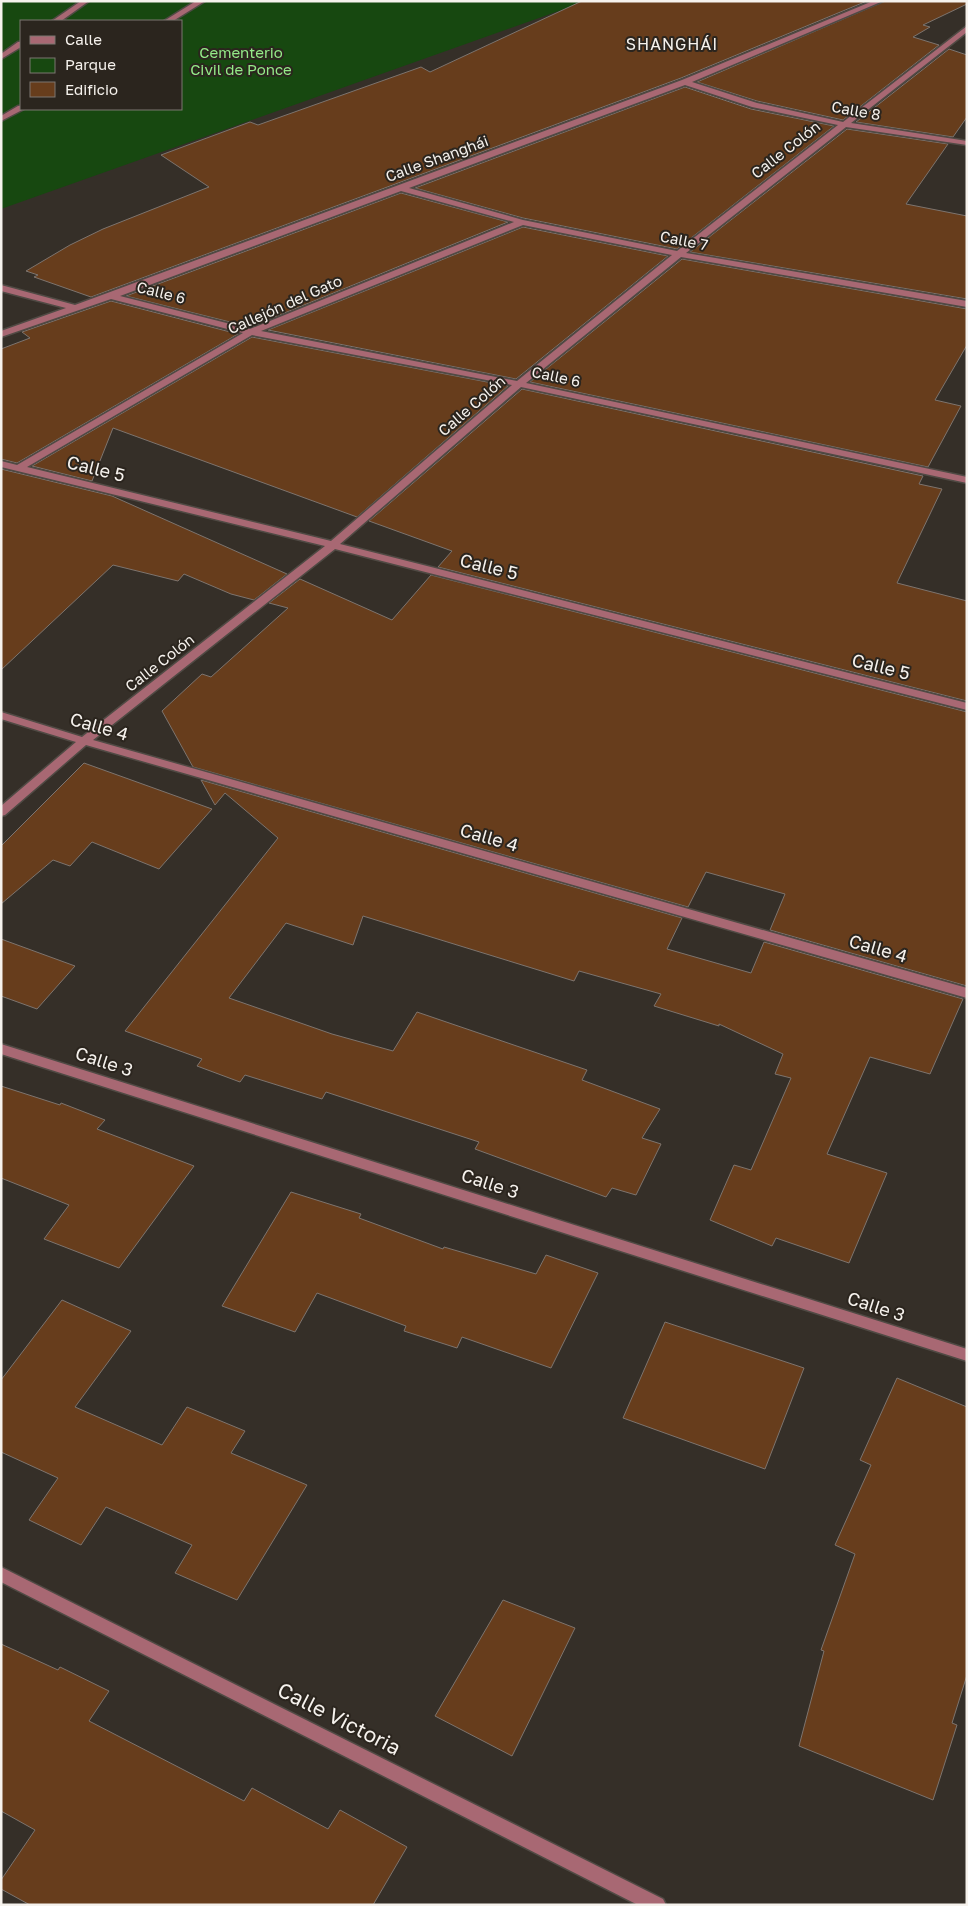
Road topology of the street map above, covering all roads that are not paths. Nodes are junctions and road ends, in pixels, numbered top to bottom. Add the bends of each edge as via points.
1 (86, 1) edge
2 (202, 1) edge
3 (880, 1) edge
4 (58, 20) edge
5 (170, 20) edge
6 (967, 28) edge
7 (20, 45) edge
8 (1, 57) edge
9 (685, 82) junction
10 (20, 109) edge
11 (1, 119) edge
12 (843, 124) junction
13 (967, 143) edge
14 (400, 188) junction
15 (522, 222) junction
16 (679, 254) junction
17 (1, 288) edge
18 (111, 296) junction
19 (967, 304) edge
20 (75, 308) junction
21 (251, 332) junction
22 (1, 334) edge
23 (519, 384) junction
24 (1, 464) edge
25 (20, 468) junction
26 (967, 480) edge
27 (333, 545) junction
28 (967, 707) edge
29 (1, 715) edge
30 (84, 741) junction
31 (1, 812) edge
32 (967, 993) edge
33 (1, 1049) edge
34 (967, 1355) edge
35 (1, 1574) edge
36 (657, 1905) edge

1 - 4 street
2 - 5 street
3 - 9 street, Calle Shanghái
6 - 12 street, Calle Colón
7 - 8 street
9 - 12 street, Calle 8 via 755,105
9 - 14 street, Calle Shanghái
10 - 11 street
12 - 13 street, Calle 8
12 - 16 street, Calle Colón
14 - 15 street, Calle 7
14 - 18 street, Calle Shanghái
15 - 16 street, Calle 7
15 - 21 street, Callejón del Gato
16 - 19 street, Calle 7
16 - 23 street, Calle Colón
17 - 20 street
18 - 20 street, Calle Shanghái
18 - 21 street, Calle 6
20 - 22 street, Calle Shanghái
21 - 23 street, Calle 6
21 - 25 street, Callejón del Gato
23 - 26 street, Calle 6
23 - 27 street, Calle Colón
24 - 25 street, Calle 5
25 - 27 street, Calle 5
27 - 28 street, Calle 5
27 - 30 street, Calle Colón
29 - 30 street, Calle 4
30 - 31 street, Calle Colón
30 - 32 street, Calle 4
33 - 34 street, Calle 3
35 - 36 street, Calle Victoria

